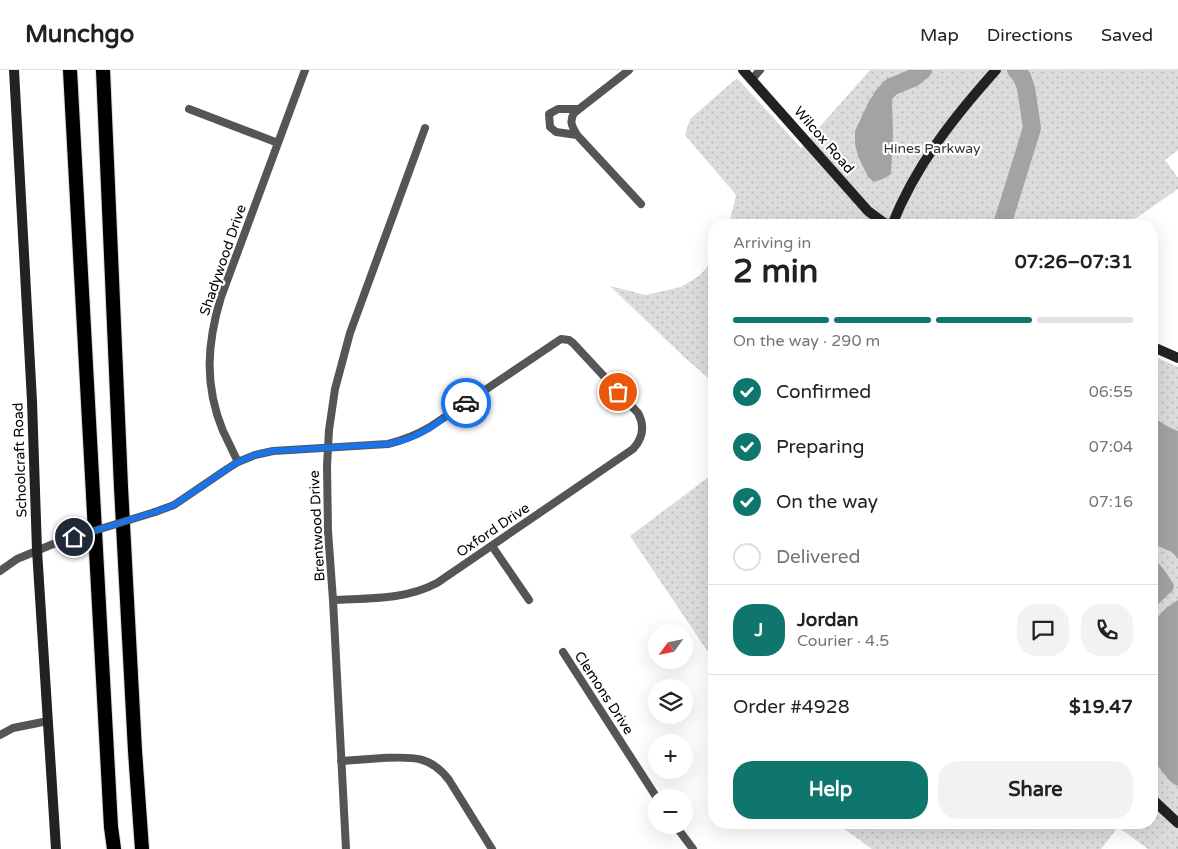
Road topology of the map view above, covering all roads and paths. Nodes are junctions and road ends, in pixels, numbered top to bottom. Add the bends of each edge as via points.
1 (14, 70) edge
2 (70, 70) edge
3 (103, 70) edge
4 (305, 70) edge
5 (629, 70) edge
6 (743, 70) edge
7 (760, 70) edge
8 (996, 70) edge
9 (752, 79) junction
10 (189, 108) dead end
11 (579, 109) junction
12 (425, 128) dead end
13 (577, 135) junction
14 (278, 144) junction
15 (641, 204) dead end
16 (879, 219) edge
17 (894, 219) edge
18 (1158, 349) edge
19 (1178, 358) edge
20 (328, 448) junction
21 (238, 462) junction
22 (492, 546) junction
23 (37, 550) junction
24 (0, 571) edge
25 (333, 600) junction
26 (529, 600) dead end
27 (563, 652) dead end
28 (48, 720) junction
29 (0, 736) edge
30 (341, 761) junction
31 (651, 789) edge
32 (1158, 804) edge
33 (1178, 823) edge
34 (682, 834) edge
35 (56, 849) edge
36 (114, 849) edge
37 (142, 849) edge
38 (346, 849) edge
39 (492, 849) edge
40 (693, 849) edge

1 - 23 street, Schoolcraft Road
2 - 36 highway
3 - 37 highway via 121,497
4 - 14 street, Shadywood Drive
5 - 11 street
6 - 9 street, Wilcox Road
7 - 9 street
8 - 17 street via 934,145
9 - 16 street, Wilcox Road via 868,211
10 - 14 street
11 - 13 street via 571,122
11 - 13 street via 558,109 549,114 550,127 556,132
12 - 20 street, Brentwood Drive via 350,333 335,389
13 - 15 street
14 - 21 street, Shadywood Drive via 221,297 211,338 209,368 212,396
18 - 19 street
20 - 21 street via 273,451
20 - 22 street, Oxford Drive via 388,444 415,436 558,340 573,343 638,413 642,422 641,438 633,449
20 - 25 street, Brentwood Drive via 328,531
21 - 23 street, bridge via 174,505
22 - 25 street, Oxford Drive via 438,583 420,591 397,596
22 - 26 street
23 - 24 street
23 - 28 street, Schoolcraft Road
25 - 30 street, Brentwood Drive
27 - 31 street, Clemons Drive
28 - 29 street via 13,728
28 - 35 street, Schoolcraft Road
30 - 38 street, Brentwood Drive
30 - 39 street via 408,757 434,765 449,780
32 - 33 street
34 - 40 street

